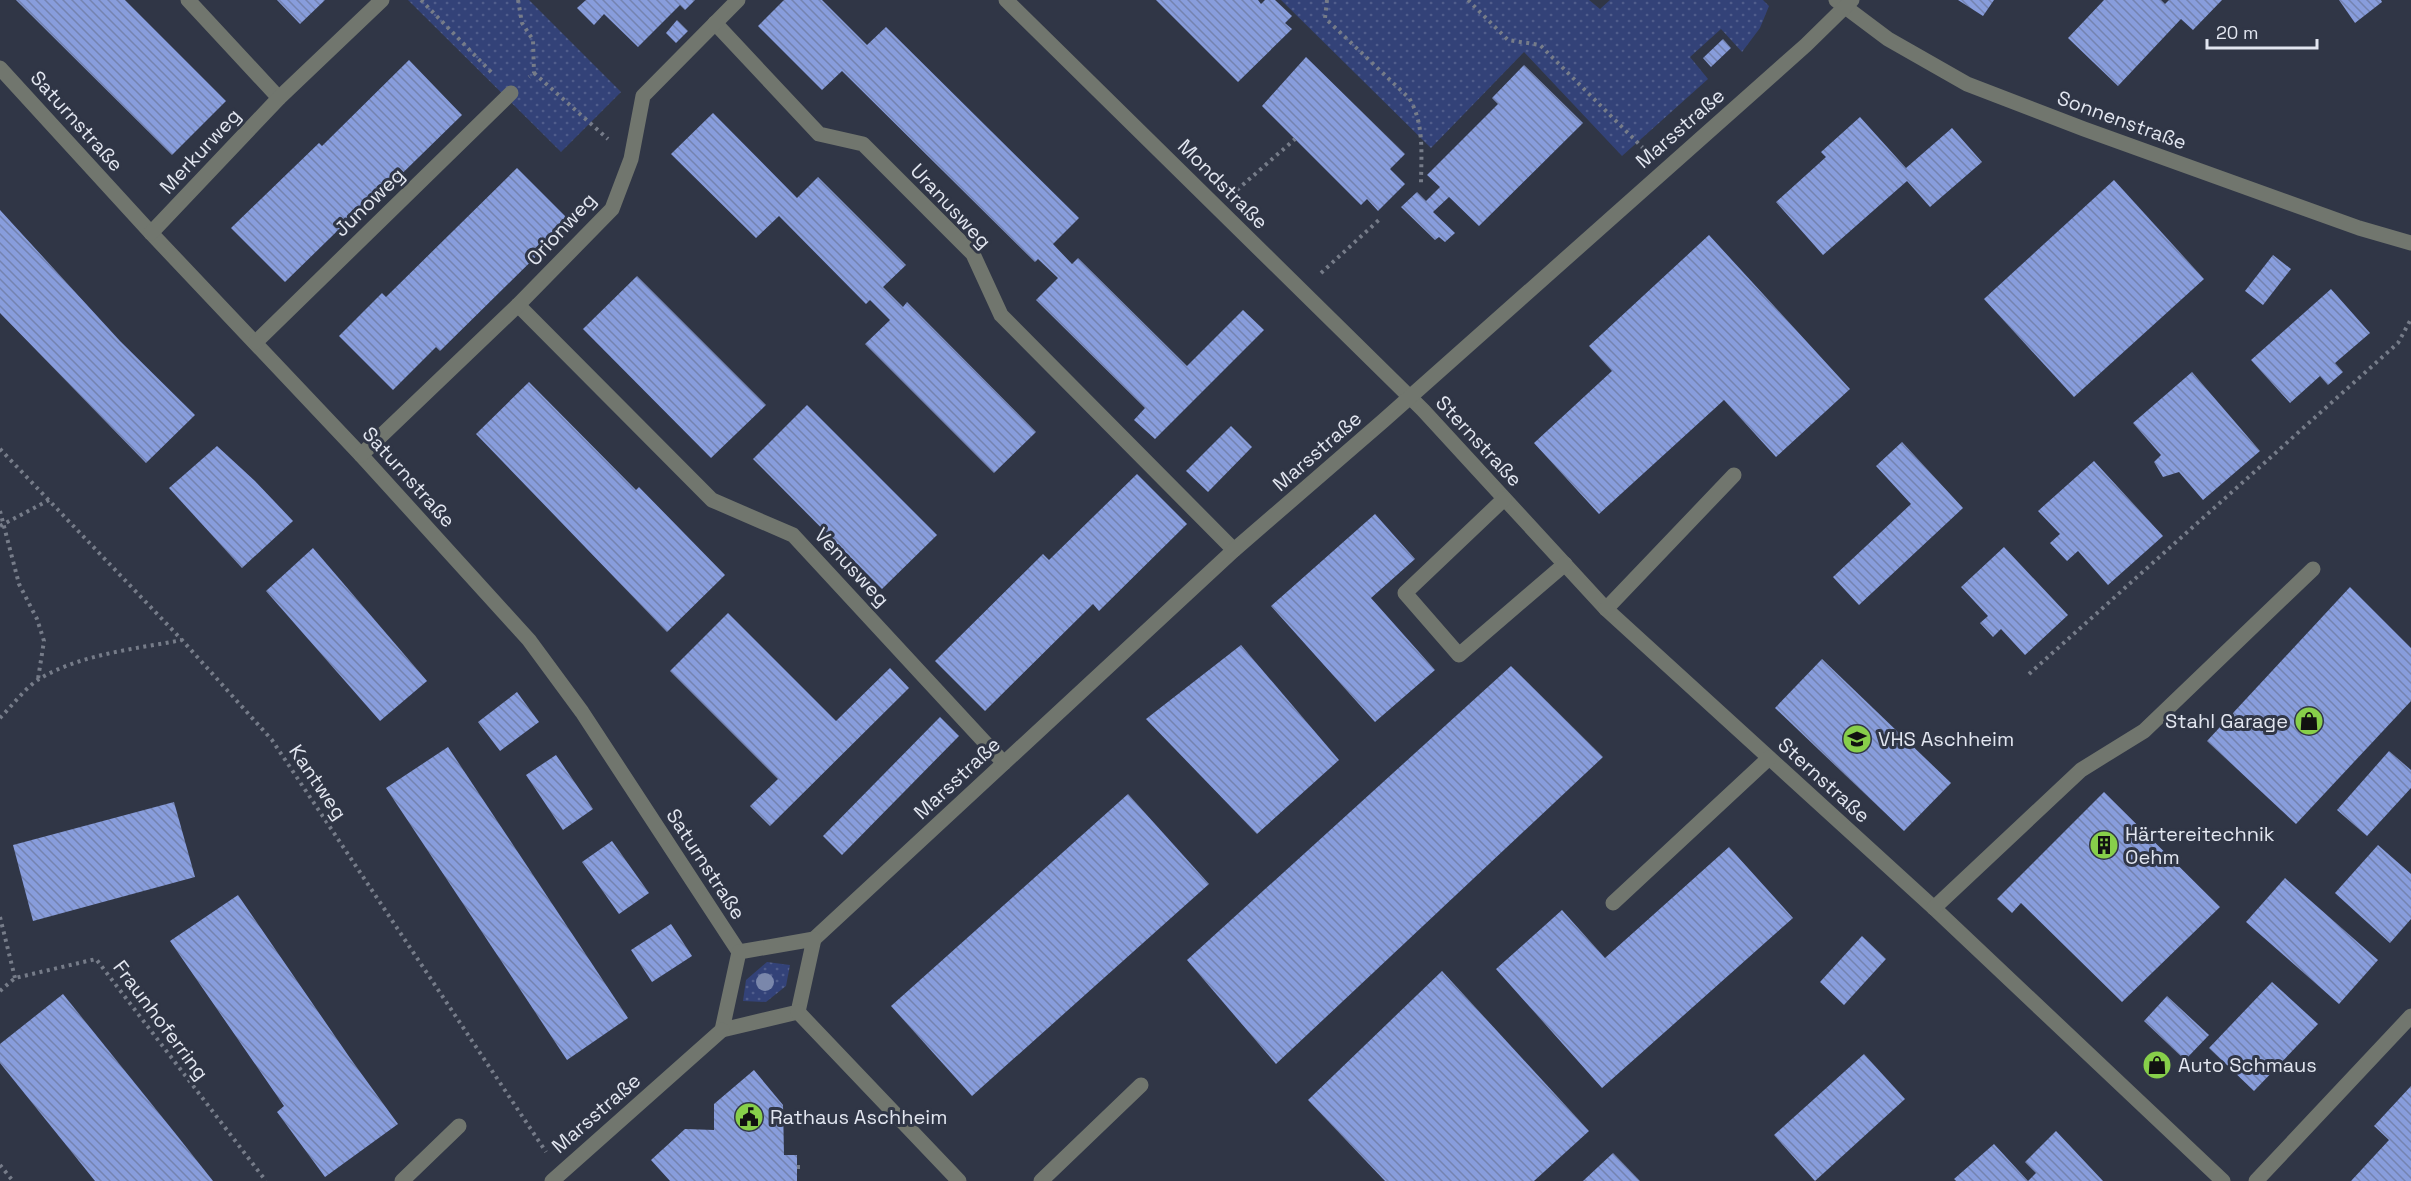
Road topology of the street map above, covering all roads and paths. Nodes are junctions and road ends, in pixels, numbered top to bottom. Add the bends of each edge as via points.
1 (188, 0) edge
2 (382, 0) edge
3 (421, 0) edge
4 (518, 0) edge
5 (738, 0) edge
6 (1006, 0) edge
7 (1327, 0) edge
8 (1468, 0) edge
9 (1845, 2) edge
10 (715, 23) junction
11 (0, 68) edge
12 (534, 73) junction
13 (511, 93) junction
14 (279, 98) junction
15 (1295, 139) dead end
16 (631, 159) junction
17 (1664, 169) junction
18 (1421, 186) dead end
19 (1217, 208) junction
20 (1380, 219) dead end
21 (151, 233) junction
22 (2411, 243) edge
23 (1302, 291) junction
24 (518, 305) junction
25 (2411, 319) edge
26 (256, 342) junction
27 (1409, 397) junction
28 (0, 451) edge
29 (361, 455) junction
30 (1734, 474) dead end
31 (1504, 499) junction
32 (49, 500) junction
33 (0, 511) edge
34 (2, 526) edge
35 (1234, 550) junction
36 (1565, 564) junction
37 (2313, 569) dead end
38 (1606, 609) junction
39 (182, 640) junction
40 (2029, 674) dead end
41 (38, 680) junction
42 (0, 718) edge
43 (1769, 758) junction
44 (1004, 763) junction
45 (1613, 903) dead end
46 (1934, 908) junction
47 (0, 917) edge
48 (814, 939) junction
49 (739, 952) junction
50 (15, 978) junction
51 (0, 991) edge
52 (798, 1012) junction
53 (2411, 1016) edge
54 (723, 1030) junction
55 (1141, 1085) dead end
56 (459, 1126) dead end
57 (0, 1165) edge
58 (797, 1167) dead end
59 (803, 1167) dead end
60 (565, 1169) junction
61 (13, 1181) edge
62 (266, 1181) edge
63 (402, 1181) edge
64 (552, 1181) edge
65 (959, 1181) edge
66 (1041, 1181) edge
67 (2223, 1181) edge
68 (2256, 1181) edge

1 - 14 street
2 - 14 street, Merkurweg
3 - 13 path
4 - 12 path via 522,23 533,40
5 - 10 street, Orionweg
6 - 19 street, Mondstraße
7 - 18 path via 1325,18 1409,98 1416,110 1421,135
8 - 17 path via 1508,40 1540,45
9 - 17 street, Marsstraße
9 - 22 street, Sonnenstraße via 1888,39 1967,84 2360,228
10 - 16 street, Orionweg via 643,96
10 - 35 street, Uranusweg via 819,134 863,144 973,254 1001,315
11 - 21 street, Saturnstraße
12 - 13 path
12 - 16 path
13 - 26 street, Junoweg
14 - 21 street, Merkurweg
15 - 19 path
16 - 24 street, Orionweg via 612,209
17 - 27 street, Marsstraße
19 - 23 street, Mondstraße
20 - 23 path
21 - 26 street, Saturnstraße
23 - 27 street, Mondstraße
24 - 29 street, Orionweg
24 - 44 street, Venusweg via 712,500 793,535
25 - 40 path via 2398,343
26 - 29 street, Saturnstraße
27 - 31 street, Sternstraße
27 - 35 street, Marsstraße
28 - 32 path, Kantweg
29 - 49 street, Saturnstraße via 529,640 582,712
30 - 38 street
31 - 36 street, Sternstraße
31 - 36 street via 1405,593 1459,655
32 - 34 path
32 - 39 path, Kantweg
33 - 34 path
34 - 41 path via 19,584 44,641
35 - 44 street, Marsstraße
36 - 38 street, Sternstraße
37 - 46 street via 2144,731 2080,770
38 - 43 street, Sternstraße
39 - 41 path via 72,664
39 - 60 path, Kantweg via 272,740 541,1147
41 - 42 path
43 - 45 street
43 - 46 street, Sternstraße
44 - 48 street, Marsstraße
46 - 67 street, Sternstraße
47 - 50 path
48 - 49 street
48 - 52 street
49 - 54 street
50 - 51 path, Fraunhoferring
50 - 62 path, Fraunhoferring via 96,959
52 - 54 street, Marsstraße
52 - 65 street
53 - 68 street
54 - 60 street, Marsstraße
55 - 66 street
56 - 63 street
57 - 61 path
58 - 59 path
60 - 64 street, Marsstraße

